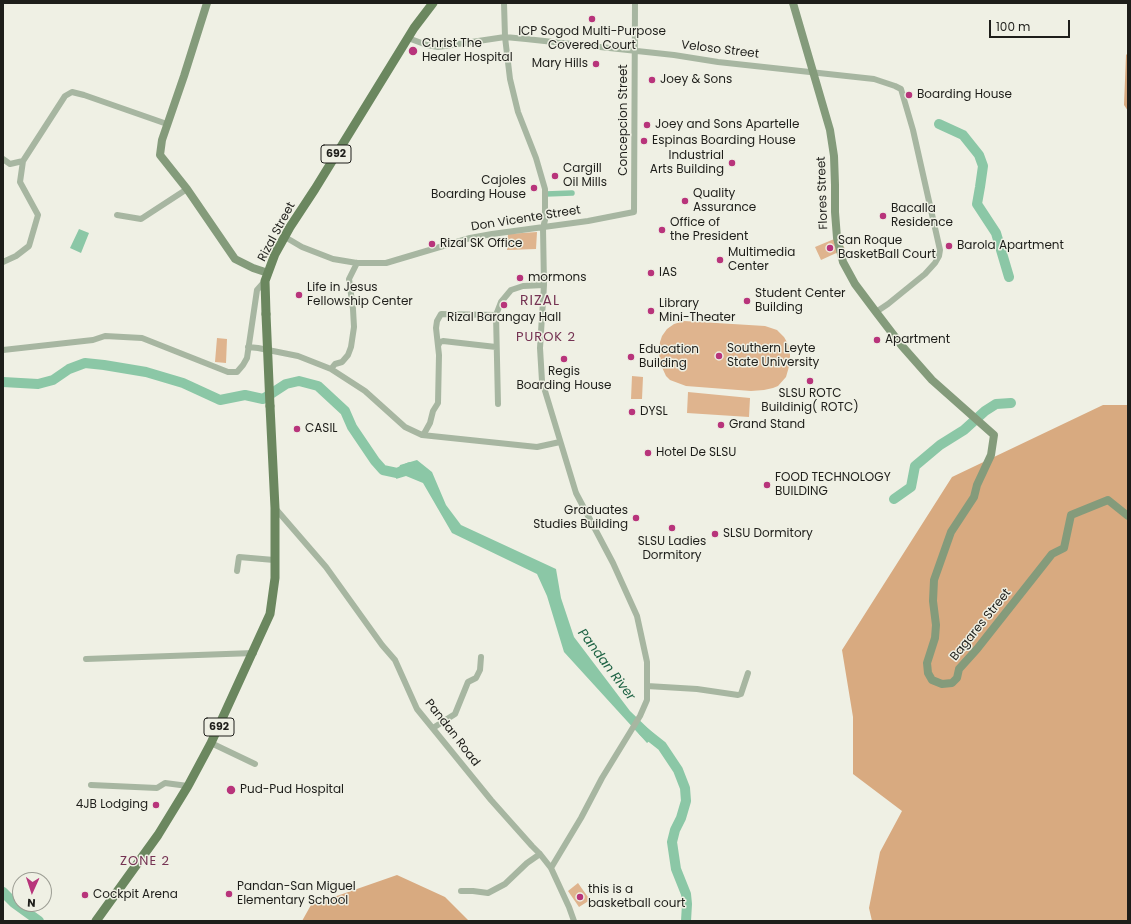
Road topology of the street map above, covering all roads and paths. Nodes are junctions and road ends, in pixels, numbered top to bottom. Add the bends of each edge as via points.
1 (207, 3) edge
2 (433, 3) edge
3 (504, 3) edge
4 (635, 3) edge
5 (793, 3) edge
6 (505, 37) junction
7 (408, 38) junction
8 (635, 51) junction
9 (813, 74) junction
10 (167, 124) junction
11 (3, 159) edge
12 (23, 161) junction
13 (187, 189) junction
14 (634, 212) joint
15 (116, 215) dead end
16 (543, 228) junction
17 (285, 237) junction
18 (3, 262) edge
19 (357, 263) junction
20 (267, 277) junction
21 (544, 285) junction
22 (876, 312) junction
23 (496, 315) junction
24 (438, 346) junction
25 (496, 346) junction
26 (248, 347) junction
27 (3, 350) edge
28 (331, 369) junction
29 (498, 404) dead end
30 (967, 413) joint
31 (422, 435) junction
32 (560, 442) junction
33 (276, 508) junction
34 (1128, 516) edge
35 (274, 560) junction
36 (237, 571) dead end
37 (254, 653) junction
38 (481, 657) dead end
39 (86, 660) dead end
40 (748, 673) dead end
41 (647, 686) junction
42 (433, 728) junction
43 (212, 743) junction
44 (255, 764) dead end
45 (91, 785) dead end
46 (188, 786) junction
47 (540, 854) junction
48 (551, 868) junction
49 (461, 891) dead end
50 (96, 921) edge
51 (574, 921) edge

1 - 10 street
2 - 7 main road, Rizal Street / 692
3 - 6 street
4 - 8 street, Concepcion Street
5 - 9 street, Flores Street
6 - 7 street, Veloso Street via 438,47 427,46
6 - 8 street, Veloso Street
6 - 16 street via 510,79 518,112 545,189
7 - 17 main road, Rizal Street / 692
8 - 9 street, Veloso Street
8 - 14 street, Concepcion Street
9 - 22 street, Flores Street via 830,130 834,156 836,238 843,262 855,284
9 - 22 street, Veloso Street via 874,80 901,89 913,130 938,236 939,256 925,274
10 - 12 street via 72,92 65,96
10 - 13 street via 160,155
11 - 12 street via 10,164
12 - 18 street via 20,182 38,215 29,246
13 - 15 street via 141,219
13 - 20 street via 235,259
14 - 16 street, Don Vicente Street
16 - 19 street, Don Vicente Street via 470,238 386,263
16 - 21 street
17 - 19 street, Don Vicente Street via 317,254
17 - 20 main road, Rizal Street / 692
19 - 28 street via 349,279 354,309 351,347 341,363 335,364
20 - 26 street via 257,290
20 - 33 main road, Rizal Street / 692, bridge via 266,314
21 - 23 street via 523,286 511,290 501,302
21 - 32 street via 540,348 542,381
22 - 30 street, Flores Street via 932,380
23 - 24 street via 442,314 437,320
23 - 25 street
24 - 25 street via 443,341
24 - 31 street via 438,403
25 - 29 street
26 - 27 street via 247,358 237,372 228,372 142,338 105,336 93,340
26 - 28 street via 298,356
28 - 31 street via 366,391 405,427
30 - 34 street, Bagares Street via 994,435 991,455 974,497 951,532 934,580 935,638 927,663 932,680 942,684 952,683 957,678 959,668 982,643 1052,554 1064,548 1071,515 1108,500
31 - 32 street via 537,447
32 - 41 street via 576,493 613,563 637,616 647,662
33 - 35 main road, 692
33 - 42 street, Pandan Road via 326,567 395,660 417,709
35 - 36 street via 239,557
35 - 37 main road, 692 via 275,578 270,614
37 - 39 street
37 - 43 main road, 692
38 - 42 street via 480,670 476,678 468,682 455,714
40 - 41 street via 741,694 738,695
41 - 48 street via 647,700 640,716
42 - 47 street, Pandan Road via 491,800
43 - 44 street
43 - 46 main road, 692
45 - 46 street via 157,788 165,783
46 - 50 main road, 692 via 158,835
47 - 48 street, Pandan Road
47 - 49 street via 505,884 488,893
48 - 51 street, Pandan Road

